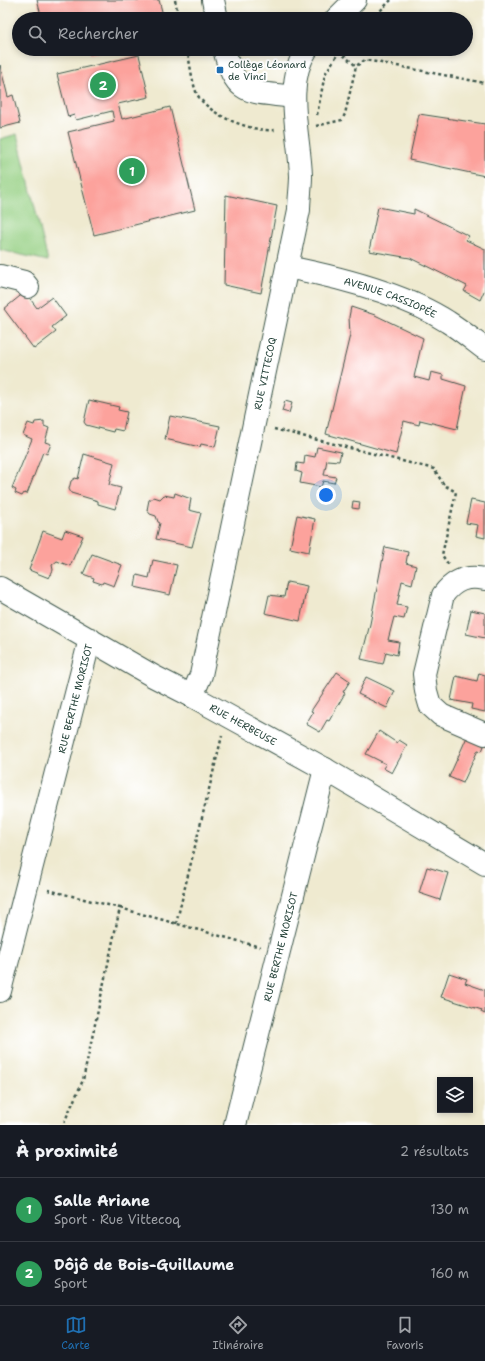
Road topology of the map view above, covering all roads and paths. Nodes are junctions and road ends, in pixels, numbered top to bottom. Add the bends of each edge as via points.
1 (175, 0) edge
2 (213, 0) edge
3 (355, 0) edge
4 (391, 0) edge
5 (178, 12) edge
6 (216, 12) edge
7 (343, 12) edge
8 (379, 12) edge
9 (189, 56) edge
10 (226, 56) edge
11 (303, 56) edge
12 (336, 56) edge
13 (346, 56) edge
14 (356, 66) junction
15 (485, 83) edge
16 (294, 97) junction
17 (281, 129) dead end
18 (287, 267) junction
19 (0, 276) edge
20 (28, 287) dead end
21 (485, 349) edge
22 (254, 425) junction
23 (481, 578) edge
24 (0, 588) edge
25 (90, 640) junction
26 (192, 696) junction
27 (243, 724) junction
28 (485, 734) edge
29 (324, 769) junction
30 (485, 864) edge
31 (27, 884) junction
32 (120, 908) junction
33 (176, 924) junction
34 (279, 952) junction
35 (0, 991) edge
36 (63, 1125) edge
37 (235, 1125) edge

1 - 5 path
2 - 6 street
3 - 7 street
4 - 8 path
9 - 17 path via 197,94 207,105 229,120 268,130
10 - 16 street via 235,81 243,88
11 - 16 street, RUE VITTECOQ via 296,79
12 - 14 path via 325,74 316,126 338,122 346,114
13 - 14 path
14 - 15 path via 371,60
16 - 18 street, RUE VITTECOQ via 301,177 299,210
18 - 21 street, AVENUE CASSIOPÉE via 364,286 408,302 447,321
18 - 22 street, RUE VITTECOQ
19 - 20 street via 24,282
22 - 23 path via 434,470 444,486 456,492 442,555 447,564
22 - 26 street, RUE VITTECOQ via 201,675
23 - 28 street via 456,581 443,595 424,674 430,704 441,715
24 - 25 street, RUE HERBEUSE
25 - 26 street, RUE HERBEUSE
25 - 31 street, RUE BERTHE MORISOT
26 - 27 street, RUE HERBEUSE
27 - 29 street, RUE HERBEUSE
27 - 33 path via 236,740 223,734
29 - 30 street, RUE HERBEUSE
29 - 34 street, RUE BERTHE MORISOT
31 - 32 path
31 - 35 street, RUE BERTHE MORISOT
32 - 33 path
32 - 36 path via 83,1080
33 - 34 path
34 - 37 street, RUE BERTHE MORISOT

